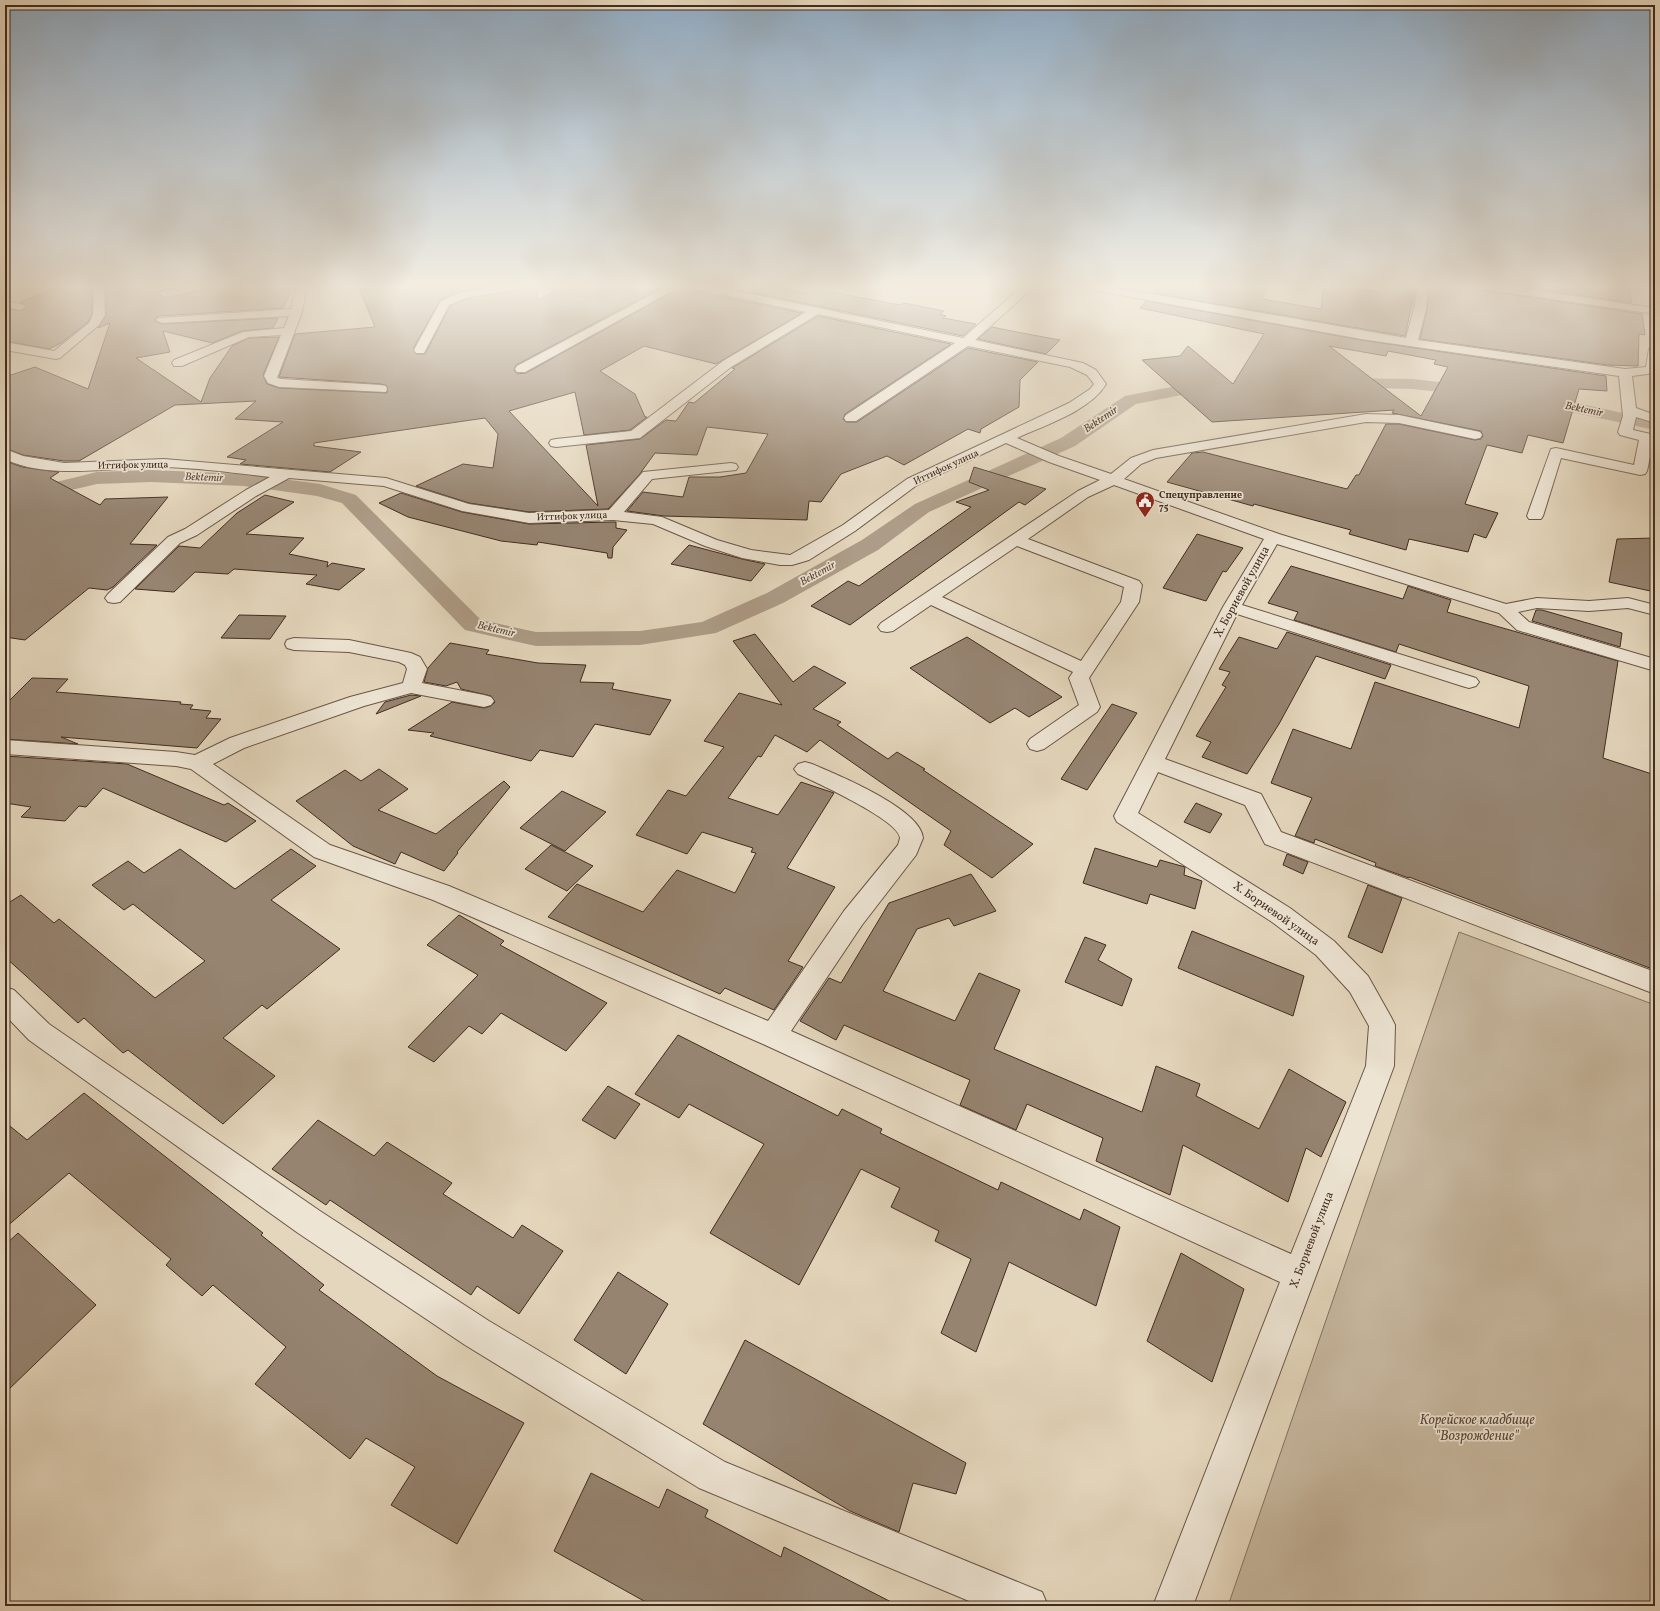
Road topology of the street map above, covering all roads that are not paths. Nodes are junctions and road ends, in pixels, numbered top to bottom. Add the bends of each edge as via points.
1 (185, 360) edge
2 (276, 360) edge
3 (537, 360) edge
4 (733, 360) edge
5 (938, 360) edge
6 (1055, 360) edge
7 (1537, 360) edge
8 (1653, 360) edge
9 (178, 363) dead end
10 (521, 369) dead end
11 (1625, 373) junction
12 (381, 389) dead end
13 (1630, 414) junction
14 (851, 418) dead end
15 (1655, 419) edge
16 (1475, 435) dead end
17 (1005, 438) junction
18 (1651, 438) edge
19 (556, 443) dead end
20 (5, 452) edge
21 (731, 467) dead end
22 (281, 476) junction
23 (1113, 480) junction
24 (613, 515) junction
25 (1535, 516) dead end
26 (1273, 536) junction
27 (1016, 540) junction
28 (114, 598) dead end
29 (930, 598) junction
30 (1232, 607) junction
31 (1505, 609) junction
32 (1655, 610) edge
33 (887, 627) dead end
34 (294, 644) dead end
35 (1655, 665) edge
36 (1084, 670) junction
37 (1469, 682) dead end
38 (411, 687) junction
39 (484, 701) dead end
40 (1037, 744) dead end
41 (5, 747) edge
42 (1152, 762) junction
43 (197, 763) junction
44 (805, 769) dead end
45 (1655, 983) edge
46 (5, 998) edge
47 (773, 1036) junction
48 (1299, 1274) junction
49 (1028, 1606) edge
50 (1174, 1606) edge

1 - 9 street
2 - 12 street via 270,376 279,383
3 - 10 street
4 - 19 street via 635,435
5 - 14 street
6 - 17 street, Иттифок улица via 1087,368 1096,375 1100,384 1095,392 1074,406
7 - 11 street
8 - 11 street via 1652,370
11 - 13 street
13 - 15 street
13 - 18 street via 1625,432
16 - 23 street via 1399,419 1366,418 1153,454 1136,461
17 - 23 street, Х. Бориевой улица
17 - 24 street, Иттифок улица via 912,482 849,528 792,560 748,554 711,543 656,520
18 - 25 street via 1640,471 1556,452
20 - 22 street, Иттифок улица via 20,460 64,467 164,463
21 - 24 street via 648,475
22 - 24 street, Иттифок улица via 386,482 467,508 529,518
22 - 28 street via 174,540
23 - 26 street, Х. Бориевой улица
23 - 27 street via 1083,494
26 - 30 street, Х. Бориевой улица
26 - 31 street
27 - 29 street
27 - 36 street via 1132,586 1130,602
29 - 33 street
29 - 36 street
30 - 37 street
30 - 42 street, Х. Бориевой улица
31 - 32 street via 1537,603 1589,606 1628,603
31 - 35 street via 1523,626
34 - 38 street via 349,646 404,657 413,661 417,669
36 - 40 street via 1079,678 1090,707
38 - 39 street
38 - 43 street via 356,701 237,743
41 - 43 street via 176,759
42 - 45 street via 1253,800 1273,838
42 - 48 street, Х. Бориевой улица via 1125,816 1281,915 1325,948 1359,984 1382,1025 1380,1066
43 - 47 street via 322,851 441,893
44 - 47 street via 862,796 901,822 910,831 912,839 908,850 852,918
46 - 49 street via 39,1032 309,1222 477,1333 712,1475
47 - 48 street
48 - 50 street, Х. Бориевой улица

